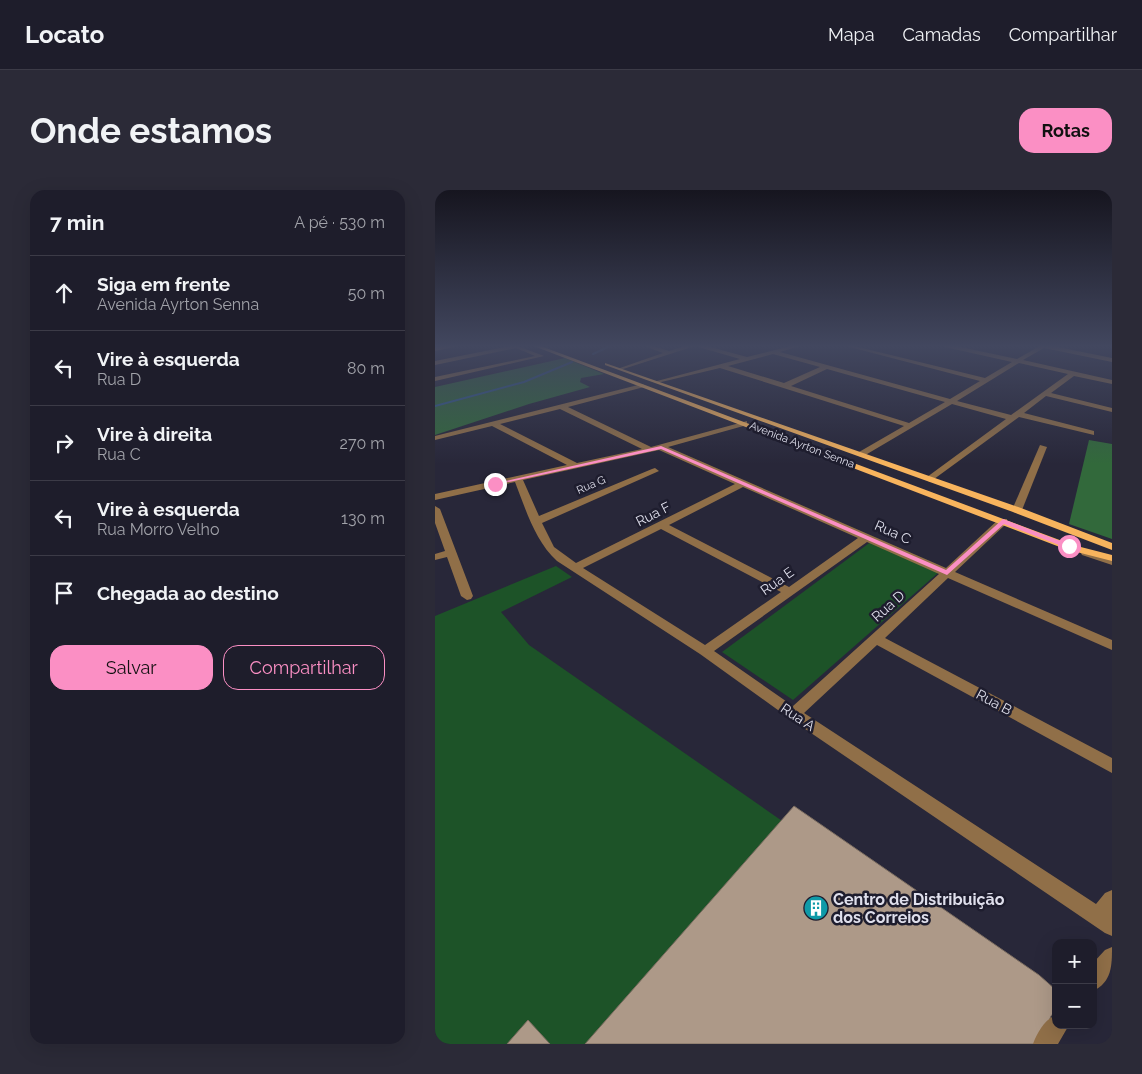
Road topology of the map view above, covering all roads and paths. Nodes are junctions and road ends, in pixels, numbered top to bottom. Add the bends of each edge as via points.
1 (639, 385) edge
2 (667, 385) edge
3 (780, 385) edge
4 (892, 385) edge
5 (977, 385) edge
6 (1057, 385) edge
7 (642, 386) junction
8 (784, 386) joint
9 (1045, 394) junction
10 (952, 401) junction
11 (562, 407) junction
12 (1112, 410) edge
13 (1015, 416) junction
14 (744, 423) junction
15 (494, 424) junction
16 (909, 426) junction
17 (1091, 433) dead end
18 (435, 438) edge
19 (1043, 447) dead end
20 (656, 449) junction
21 (862, 454) junction
22 (577, 467) junction
23 (655, 471) dead end
24 (518, 479) junction
25 (930, 479) junction
26 (742, 484) junction
27 (435, 497) edge
28 (435, 509) edge
29 (1017, 510) junction
30 (537, 521) junction
31 (1003, 521) junction
32 (661, 525) junction
33 (1075, 531) joint
34 (867, 537) junction
35 (1069, 546) joint
36 (1112, 546) edge
37 (450, 553) junction
38 (435, 558) edge
39 (1112, 560) edge
40 (575, 568) junction
41 (947, 573) junction
42 (788, 591) junction
43 (467, 596) dead end
44 (875, 638) junction
45 (1112, 645) edge
46 (705, 651) junction
47 (794, 714) junction
48 (1112, 766) edge
49 (1112, 900) edge
50 (1106, 921) edge
51 (1112, 957) edge
52 (1097, 975) edge
53 (1055, 1029) edge
54 (1044, 1044) edge

1 - 7 main road, Avenida Ayrton Senna
2 - 21 main road, Avenida Ayrton Senna
3 - 8 street
4 - 10 street
5 - 10 street
6 - 9 street
7 - 11 street
7 - 14 main road, Avenida Ayrton Senna
8 - 16 street
9 - 12 street
9 - 13 street
10 - 13 street
10 - 16 street
11 - 15 street
11 - 20 street, Rua C
13 - 17 street
13 - 25 street
14 - 20 street
14 - 31 main road, Avenida Ayrton Senna
15 - 18 street
15 - 22 street
16 - 21 street
19 - 29 street
20 - 22 street
20 - 26 street, Rua C
21 - 25 main road, Avenida Ayrton Senna
22 - 24 street
23 - 30 street, Rua G
24 - 27 street
24 - 30 street, Rua A
25 - 29 main road, Avenida Ayrton Senna
26 - 32 street, Rua F
26 - 34 street, Rua C
28 - 37 street
29 - 33 main road, Avenida Ayrton Senna
30 - 40 street, Rua A via 550,549
31 - 35 main road, Avenida Ayrton Senna
31 - 41 street, Rua D
32 - 40 street, Rua F
32 - 42 street
33 - 36 street, Avenida Ayrton Senna
34 - 41 street, Rua C
34 - 42 street, Rua E
35 - 39 street, Avenida Ayrton Senna
37 - 38 street
37 - 43 street
40 - 46 street, Rua A
41 - 44 street, Rua D
41 - 45 street, Rua C
42 - 46 street, Rua E
44 - 47 street, Rua D
44 - 48 street, Rua B
46 - 47 street, Rua A
47 - 50 street, Rua A
49 - 50 street
51 - 52 street
53 - 54 street

